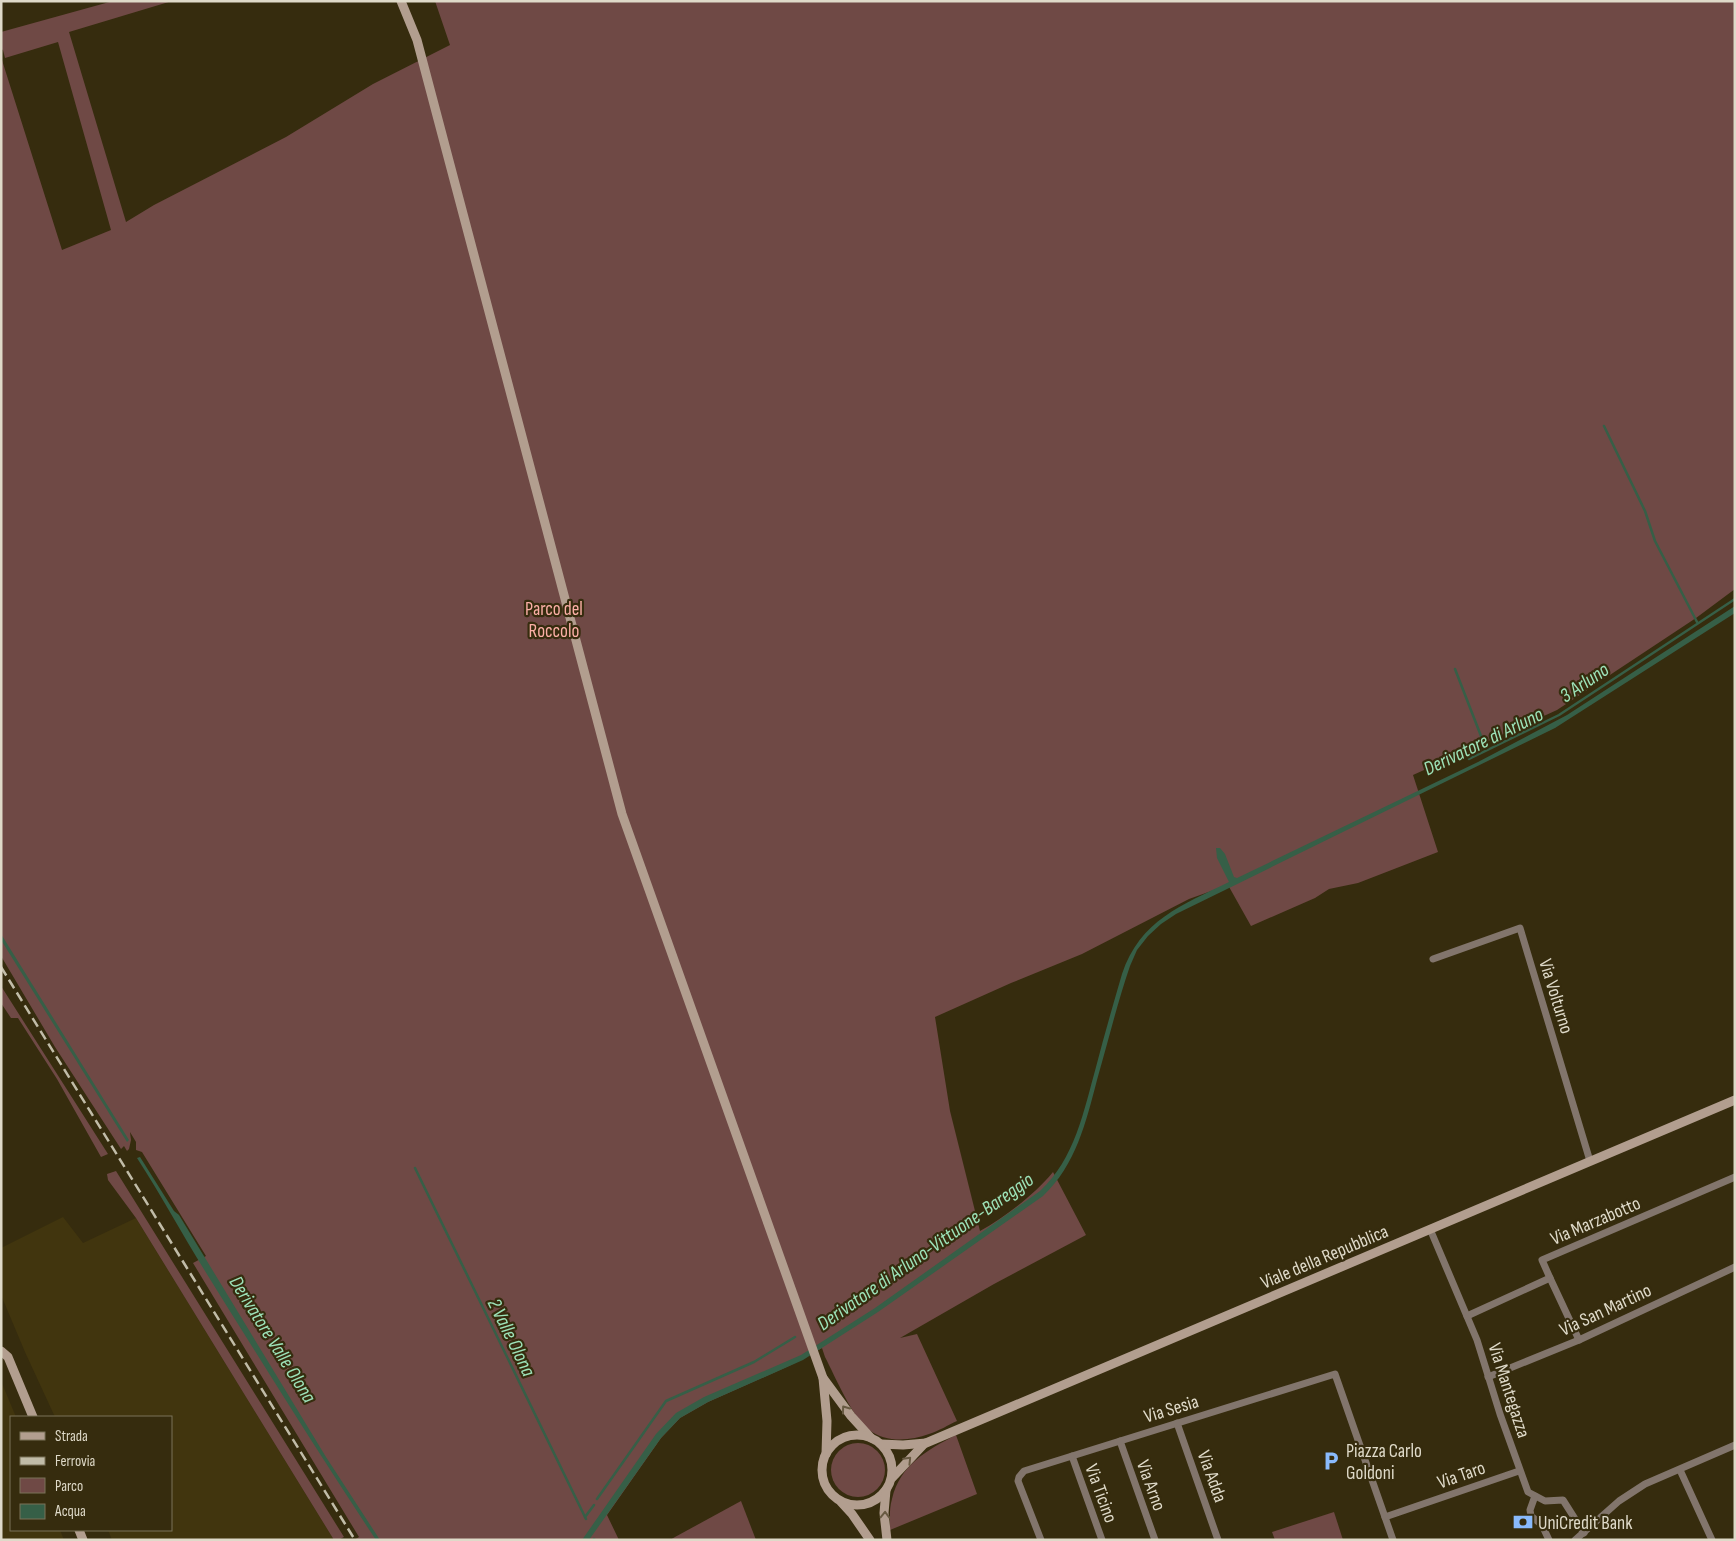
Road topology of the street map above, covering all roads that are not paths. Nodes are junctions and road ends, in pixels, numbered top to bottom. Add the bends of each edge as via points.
1 (401, 1) edge
2 (1432, 959) dead end
3 (1735, 1100) edge
4 (1590, 1161) junction
5 (1734, 1180) edge
6 (1430, 1229) junction
7 (1735, 1267) edge
8 (1550, 1278) junction
9 (1467, 1316) junction
10 (1579, 1340) junction
11 (1, 1351) edge
12 (1488, 1377) junction
13 (823, 1378) junction
14 (33, 1416) edge
15 (1177, 1423) junction
16 (871, 1438) junction
17 (1120, 1441) junction
18 (926, 1442) junction
19 (881, 1444) junction
20 (1735, 1445) edge
21 (826, 1454) junction
22 (1072, 1456) junction
23 (1680, 1470) junction
24 (1519, 1471) junction
25 (892, 1478) junction
26 (886, 1490) junction
27 (1535, 1496) junction
28 (839, 1500) junction
29 (1385, 1517) junction
30 (1584, 1533) junction
31 (870, 1540) edge
32 (887, 1540) edge
33 (1040, 1540) edge
34 (1102, 1540) edge
35 (1155, 1540) edge
36 (1218, 1540) edge
37 (1393, 1540) edge
38 (1549, 1540) edge
39 (1575, 1540) edge
40 (1712, 1540) edge

1 - 13 main road via 417,40 622,814
2 - 4 street, Via Volturno via 1520,928
3 - 4 main road, Viale della Repubblica
4 - 6 main road, Viale della Repubblica
5 - 8 street, Via Marzabotto via 1542,1260
6 - 9 street, Via Mantegazza
6 - 18 main road, Viale della Repubblica
7 - 10 street, Via San Martino
8 - 9 street
8 - 10 street
9 - 12 street, Via Mantegazza
10 - 12 street, Via San Martino
11 - 14 main road via 8,1357
12 - 24 street, Via Mantegazza
16 -> 13 main road
13 - 21 main road
15 - 17 street, Via Sesia
15 - 29 street, Via Sesia via 1335,1374
15 - 36 street, Via Adda
16 - 19 main road
16 - 21 main road via 845,1437
17 - 22 street, Via Sesia
17 - 35 street, Via Arno
18 - 19 main road
25 -> 18 main road
19 - 25 main road via 891,1459
20 - 23 street
21 - 28 main road via 822,1467 824,1480
22 - 33 street, Via Sesia via 1024,1471 1018,1477
22 - 34 street, Via Ticino
23 - 30 street via 1645,1484 1619,1501
23 - 40 street
24 - 27 street, Via Mantegazza via 1528,1492
24 - 29 street, Via Taro
25 - 26 main road
26 - 28 main road via 873,1502 865,1504 847,1504
32 -> 26 main road
27 - 30 street via 1545,1501 1563,1500
27 - 38 street via 1531,1516 1542,1525
28 - 31 main road
29 - 37 street
30 - 39 street

